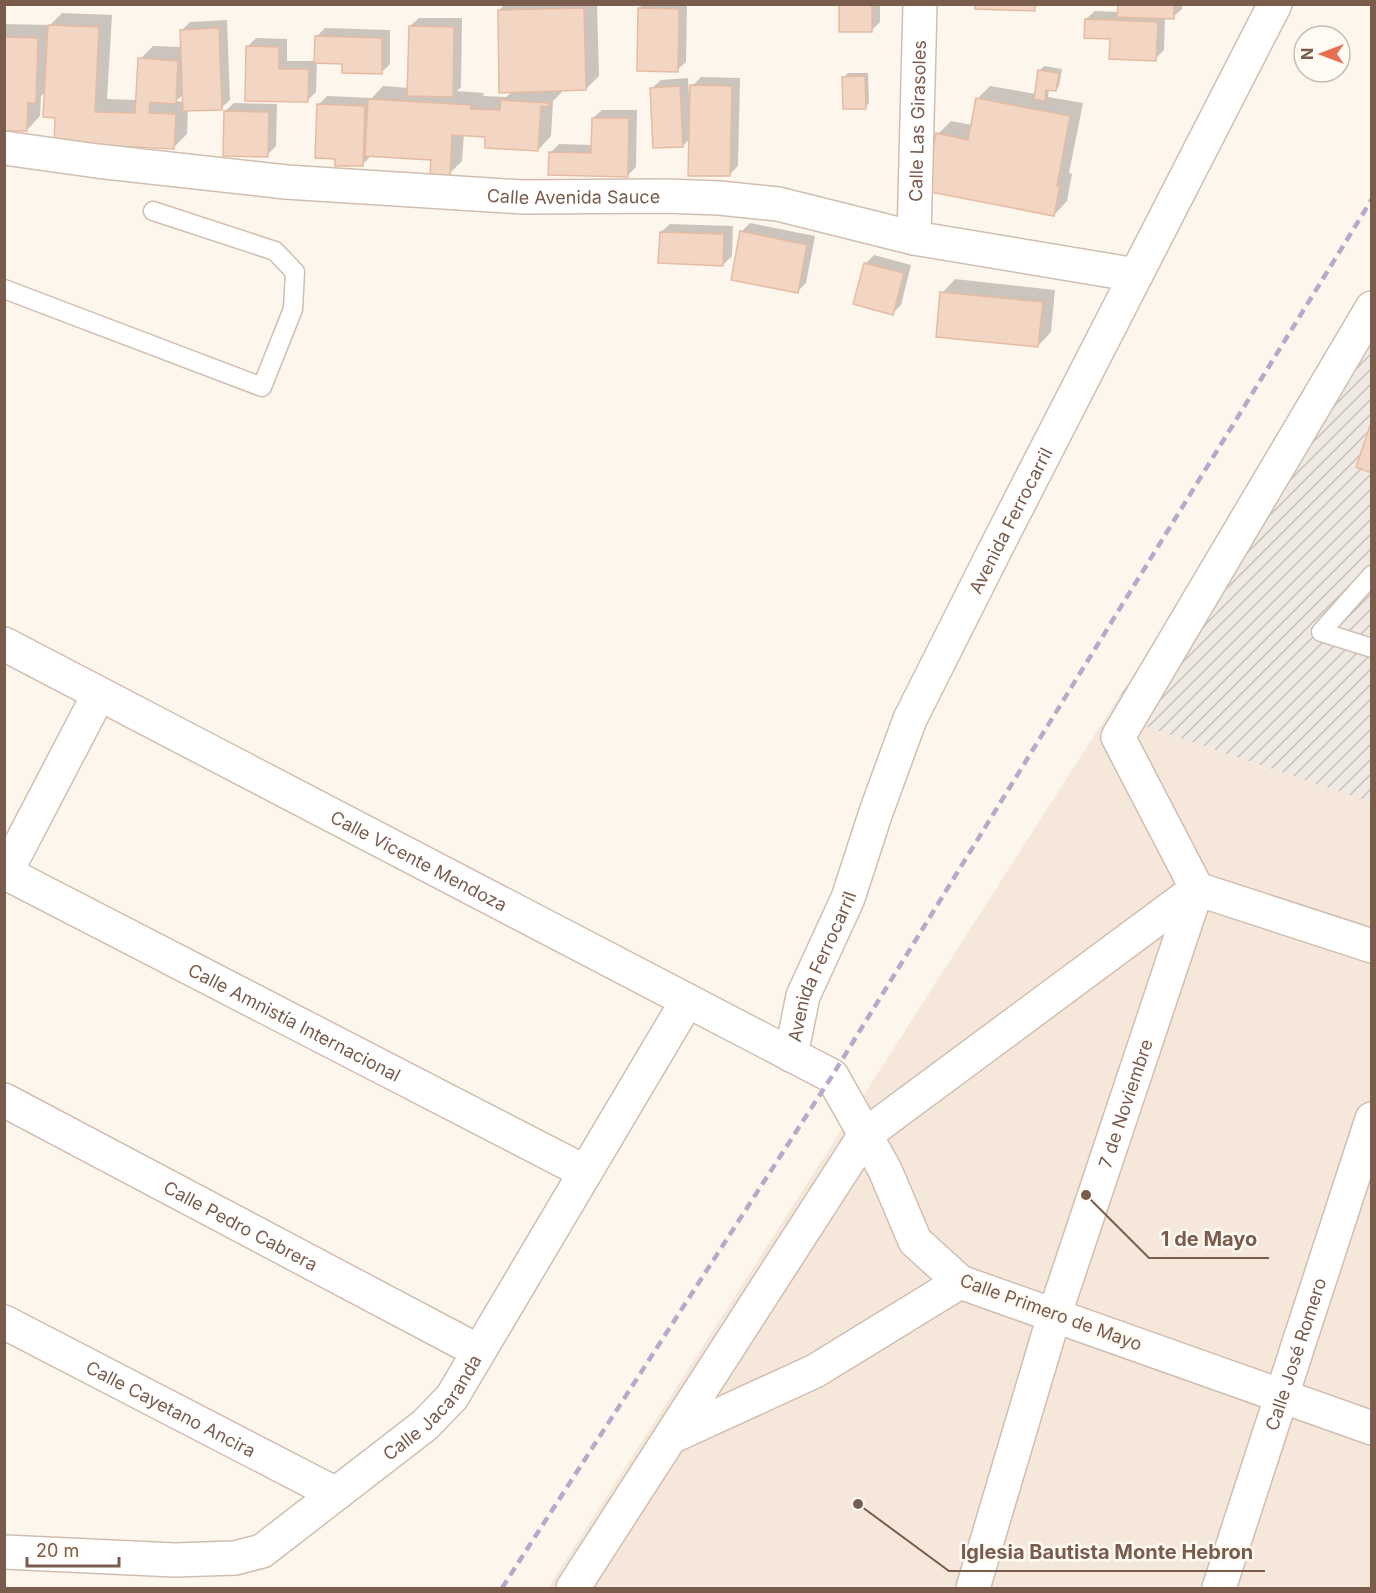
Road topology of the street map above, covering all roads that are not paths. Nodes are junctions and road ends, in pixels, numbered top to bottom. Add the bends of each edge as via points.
1 (920, 4) edge
2 (1275, 4) edge
3 (4, 148) edge
4 (153, 211) dead end
5 (914, 238) junction
6 (1136, 275) junction
7 (4, 289) edge
8 (1371, 308) edge
9 (1371, 575) edge
10 (4, 644) edge
11 (1371, 648) edge
12 (99, 693) junction
13 (5, 874) edge
14 (1197, 889) junction
15 (1371, 946) edge
16 (687, 1000) junction
17 (791, 1055) junction
18 (832, 1076) joint
19 (4, 1100) edge
20 (1371, 1119) edge
21 (865, 1135) junction
22 (585, 1172) junction
23 (960, 1282) junction
24 (1054, 1316) junction
25 (4, 1322) edge
26 (478, 1351) junction
27 (1281, 1395) junction
28 (1371, 1428) edge
29 (671, 1437) junction
30 (336, 1494) junction
31 (4, 1552) edge
32 (573, 1588) edge
33 (973, 1588) edge
34 (1219, 1588) edge

1 - 5 street, Calle Las Girasoles
2 - 6 street, Avenida Ferrocarril
3 - 5 street, Calle Avenida Sauce via 286,182 524,197 719,198 778,204
4 - 7 lane via 275,251 296,272 293,309 262,387
5 - 6 street, Calle Avenida Sauce
6 - 17 street, Avenida Ferrocarril via 910,719 848,898 803,996
8 - 14 street via 1118,737
9 - 11 lane via 1321,632
10 - 12 street, Calle Vicente Mendoza
12 - 13 street
12 - 16 street, Calle Vicente Mendoza
13 - 22 street, Calle Amnistía Internacional
14 - 15 street
14 - 21 street
14 - 24 street, 7 de Noviembre
16 - 17 street, Calle Vicente Mendoza
16 - 22 street, Calle Jacaranda
17 - 18 street, Calle Vicente Mendoza
18 - 21 street, Calle Primero de Mayo
19 - 26 street, Calle Pedro Cabrera
20 - 27 street, Calle José Romero
21 - 23 street, Calle Primero de Mayo via 885,1170 915,1241
21 - 29 street
22 - 26 street, Calle Jacaranda
23 - 24 street, Calle Primero de Mayo
23 - 29 street via 815,1371
24 - 27 street, Calle Primero de Mayo
24 - 33 street, 7 de Noviembre
25 - 30 street, Calle Cayetano Ancira
26 - 30 street, Calle Jacaranda via 452,1397 425,1425
27 - 28 street, Calle Primero de Mayo
27 - 34 street, Calle José Romero
29 - 32 street
30 - 31 street, Calle Jacaranda via 262,1551 235,1558 175,1560

